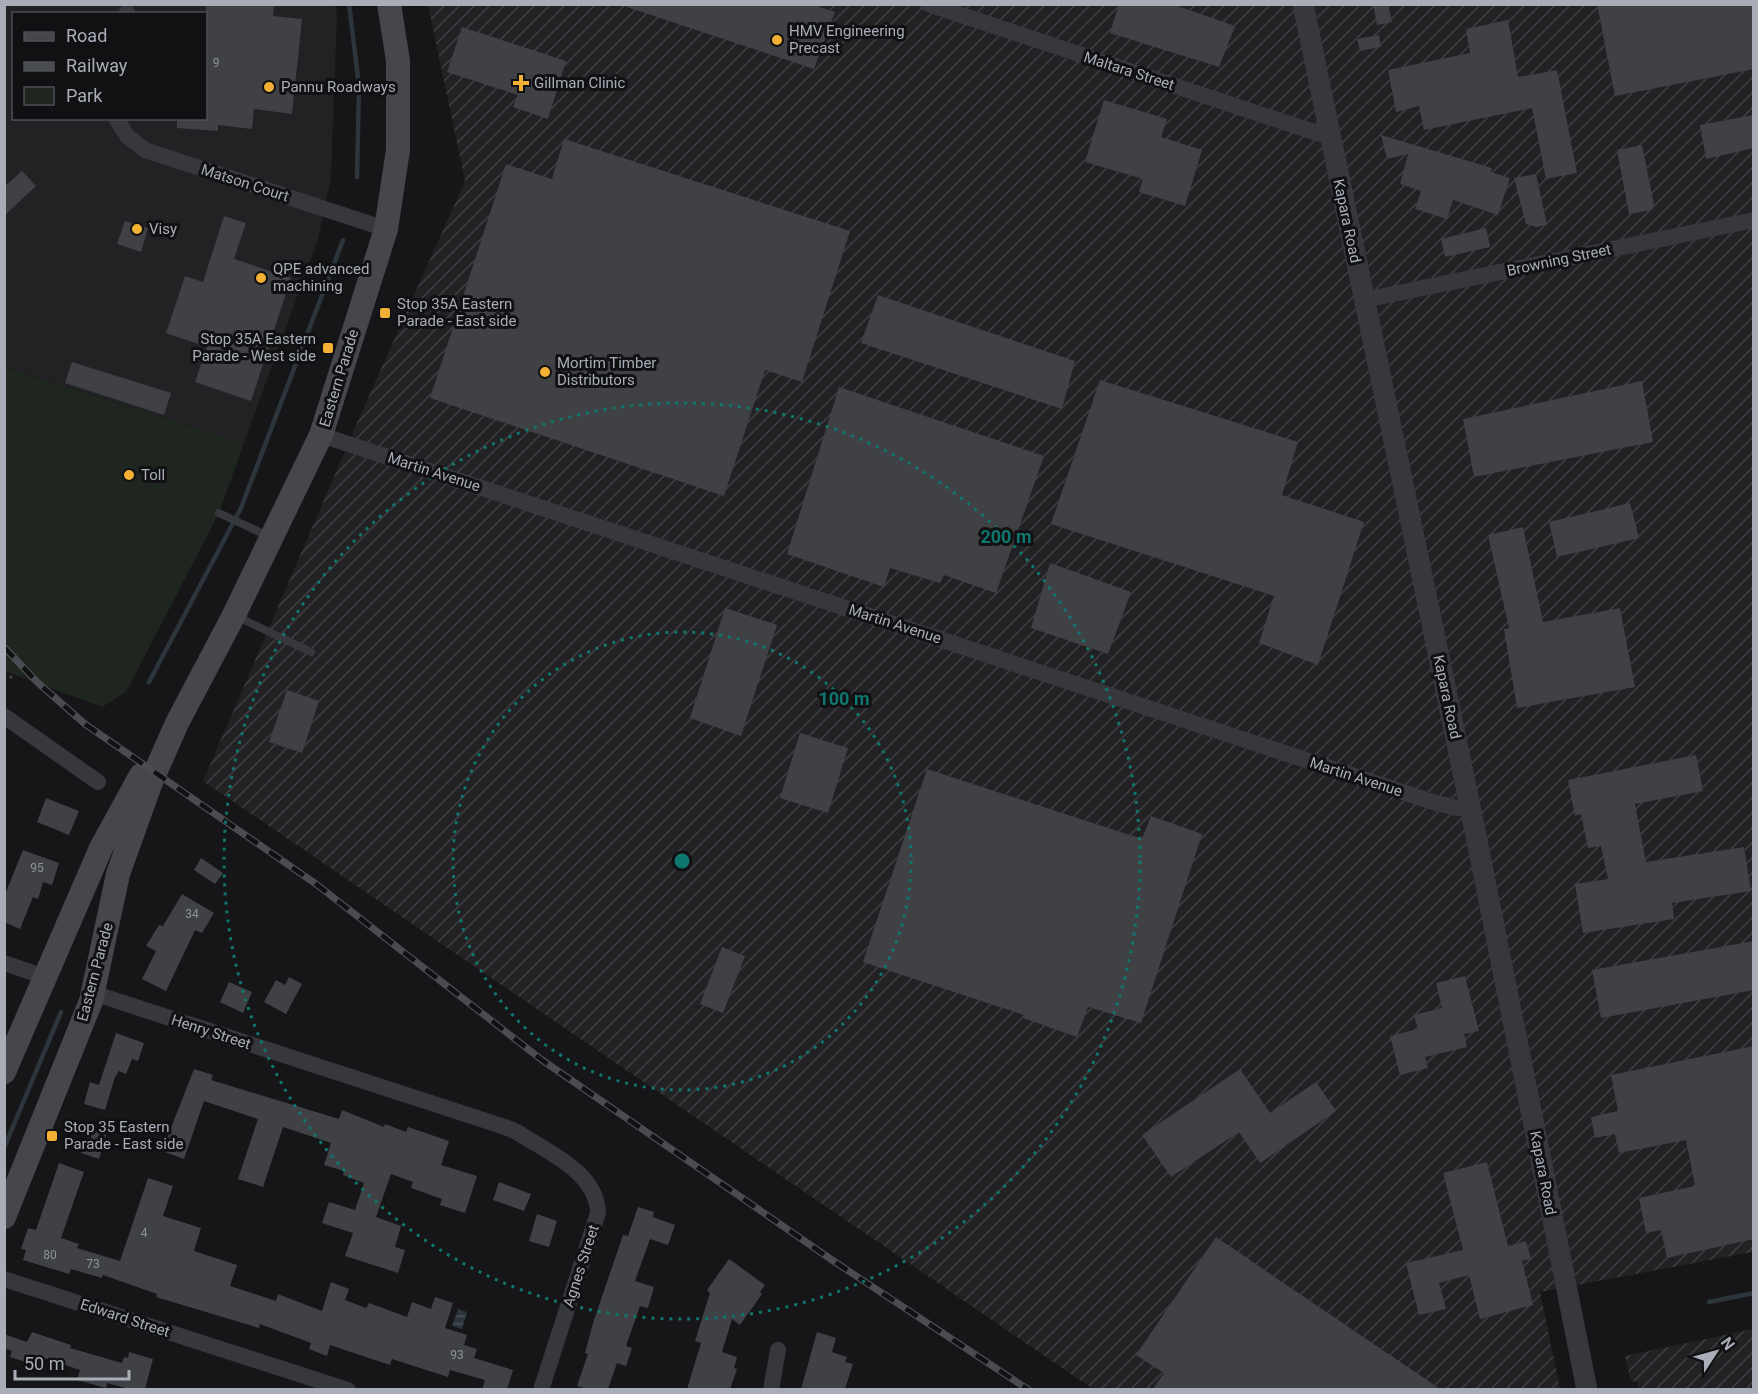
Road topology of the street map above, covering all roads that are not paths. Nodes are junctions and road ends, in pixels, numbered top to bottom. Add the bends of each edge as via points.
1 (388, 4) edge
2 (928, 4) edge
3 (1303, 4) edge
4 (117, 120) edge
5 (1329, 137) junction
6 (1754, 220) edge
7 (386, 229) junction
8 (1364, 300) junction
9 (321, 435) junction
10 (219, 513) dead end
11 (262, 533) junction
12 (234, 615) junction
13 (311, 652) dead end
14 (4, 716) edge
15 (177, 723) junction
16 (98, 782) dead end
17 (1470, 806) junction
18 (116, 884) junction
19 (69, 923) junction
20 (4, 963) edge
21 (45, 976) junction
22 (93, 993) junction
23 (4, 1072) edge
24 (492, 1123) joint
25 (4, 1217) edge
26 (4, 1279) edge
27 (778, 1350) dead end
28 (348, 1389) edge
29 (541, 1389) edge
30 (771, 1389) edge
31 (1587, 1389) edge

1 - 7 main road, Eastern Parade via 398,61 398,150
2 - 5 street, Maltara Street
3 - 5 street, Kapara Road
4 - 7 street, Matson Court via 127,136 145,150
5 - 8 street, Kapara Road
6 - 8 street, Browning Street
7 - 9 main road, Eastern Parade
8 - 17 street, Kapara Road
9 - 11 main road, Eastern Parade
9 - 17 street, Martin Avenue via 1433,802 1457,808
10 - 11 lane
11 - 12 main road, Eastern Parade
12 - 13 lane
12 - 15 main road, Eastern Parade
14 - 16 street
15 - 18 main road, Eastern Parade via 133,828
15 - 19 main road, Eastern Parade via 123,805
17 - 31 street, Kapara Road
18 - 19 main road via 100,883
18 - 22 main road, Eastern Parade
19 - 21 main road, Eastern Parade
20 - 21 street
21 - 23 main road, Eastern Parade
22 - 24 street, Henry Street
22 - 25 main road, Eastern Parade
24 - 29 street, Agnes Street via 517,1132 568,1166 585,1179 598,1203
26 - 28 street, Edward Street
27 - 30 street

